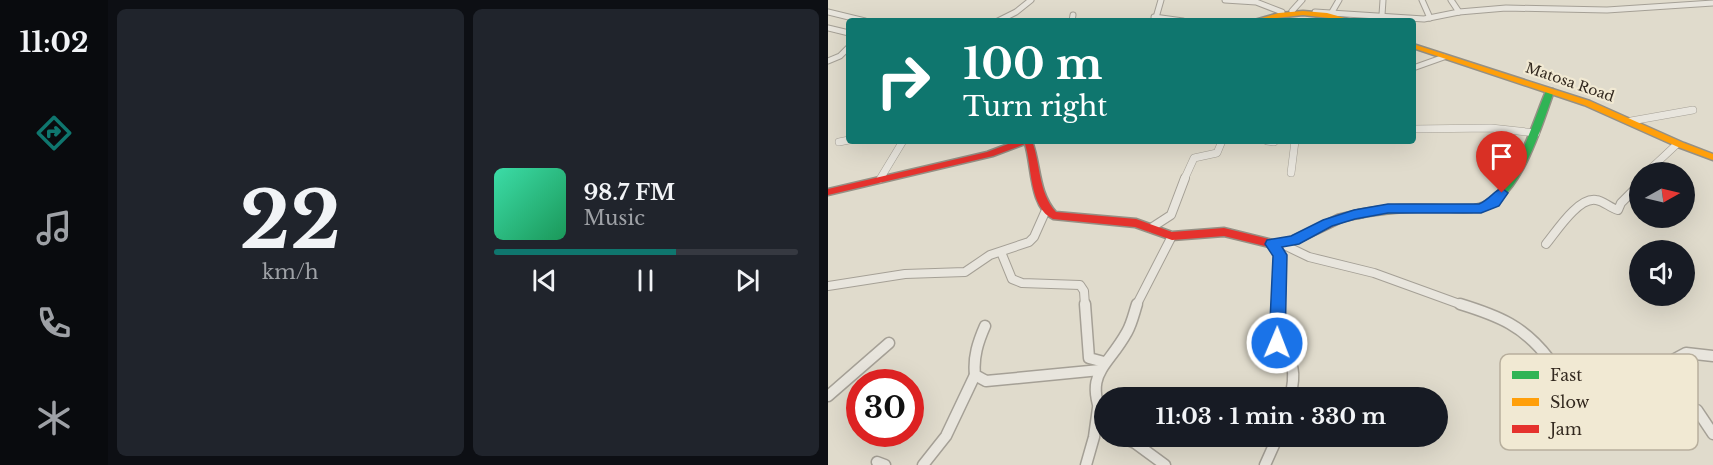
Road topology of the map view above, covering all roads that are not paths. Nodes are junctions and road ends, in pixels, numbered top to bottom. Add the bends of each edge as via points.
1 (1031, 0) edge
2 (1161, 0) edge
3 (1225, 0) edge
4 (1302, 0) edge
5 (1339, 0) edge
6 (1383, 0) edge
7 (1422, 0) edge
8 (1451, 0) edge
9 (1259, 1) edge
10 (1711, 4) edge
11 (828, 12) edge
12 (1016, 12) junction
13 (1287, 12) junction
14 (1315, 12) junction
15 (1332, 12) junction
16 (1459, 12) junction
17 (1382, 15) junction
18 (853, 18) edge
19 (1004, 18) edge
20 (1011, 18) edge
21 (1154, 18) edge
22 (1265, 18) edge
23 (1340, 18) edge
24 (1430, 18) junction
25 (828, 28) edge
26 (846, 32) edge
27 (1416, 47) edge
28 (846, 50) edge
29 (1444, 57) junction
30 (828, 61) edge
31 (1416, 67) edge
32 (1550, 91) junction
33 (1693, 110) dead end
34 (1631, 121) junction
35 (1416, 129) edge
36 (1536, 133) junction
37 (846, 141) edge
38 (839, 142) dead end
39 (901, 144) edge
40 (1016, 144) edge
41 (1023, 144) edge
42 (1221, 144) edge
43 (1294, 144) edge
44 (1676, 145) junction
45 (1713, 157) edge
46 (1658, 162) edge
47 (1291, 173) dead end
48 (880, 179) junction
49 (828, 192) edge
50 (1629, 195) edge
51 (1046, 210) junction
52 (1151, 228) junction
53 (1172, 236) junction
54 (1277, 244) junction
55 (1546, 244) dead end
56 (1001, 252) junction
57 (828, 286) edge
58 (985, 326) dead end
59 (889, 343) dead end
60 (1545, 354) edge
61 (1698, 354) edge
62 (1713, 356) edge
63 (1102, 366) junction
64 (975, 375) junction
65 (1096, 387) edge
66 (1292, 387) edge
67 (828, 396) edge
68 (1698, 412) edge
69 (1713, 434) edge
70 (1094, 437) edge
71 (1140, 447) edge
72 (1273, 447) edge
73 (923, 465) edge
74 (1086, 465) edge
75 (1165, 465) edge
76 (1265, 465) edge

1 - 12 street
2 - 21 street
3 - 9 street
4 - 13 street
5 - 15 street
6 - 17 street
7 - 24 street
8 - 16 street
9 - 13 street
10 - 16 street
11 - 18 street
12 - 19 street
12 - 20 street
13 - 14 street
13 - 22 street
14 - 15 street
14 - 23 street
15 - 17 street
16 - 24 street
17 - 24 street
25 - 26 street
27 - 29 street, Matosa Road
28 - 30 street
29 - 31 street
29 - 32 street, Matosa Road
32 - 34 street, Matosa Road
32 - 36 street
33 - 34 street
34 - 44 street, Matosa Road
35 - 36 street via 1491,128
36 - 54 street via 1502,193 1488,206 1469,210 1374,210 1341,218
37 - 38 street
39 - 48 street
40 - 48 street via 990,154
41 - 51 street via 1033,152 1040,202
42 - 52 street via 1217,153 1194,159 1171,215
43 - 47 street
44 - 45 street, Matosa Road
44 - 46 street
48 - 49 street
50 - 55 street via 1618,210 1596,200 1582,202
51 - 52 street via 1064,217 1136,223
51 - 56 street via 1034,237
52 - 53 street
53 - 54 street via 1224,232
53 - 63 street via 1142,292 1127,332
54 - 60 street via 1496,314 1527,332
54 - 66 street via 1277,343 1291,360
56 - 57 street via 965,272 905,274
56 - 63 street via 1012,279 1022,283 1080,285 1084,291 1089,358
58 - 64 street via 974,353
59 - 67 street
61 - 62 street
63 - 64 street via 986,381
63 - 65 street
64 - 73 street via 961,407
68 - 69 street
70 - 74 street
71 - 75 street
72 - 76 street

